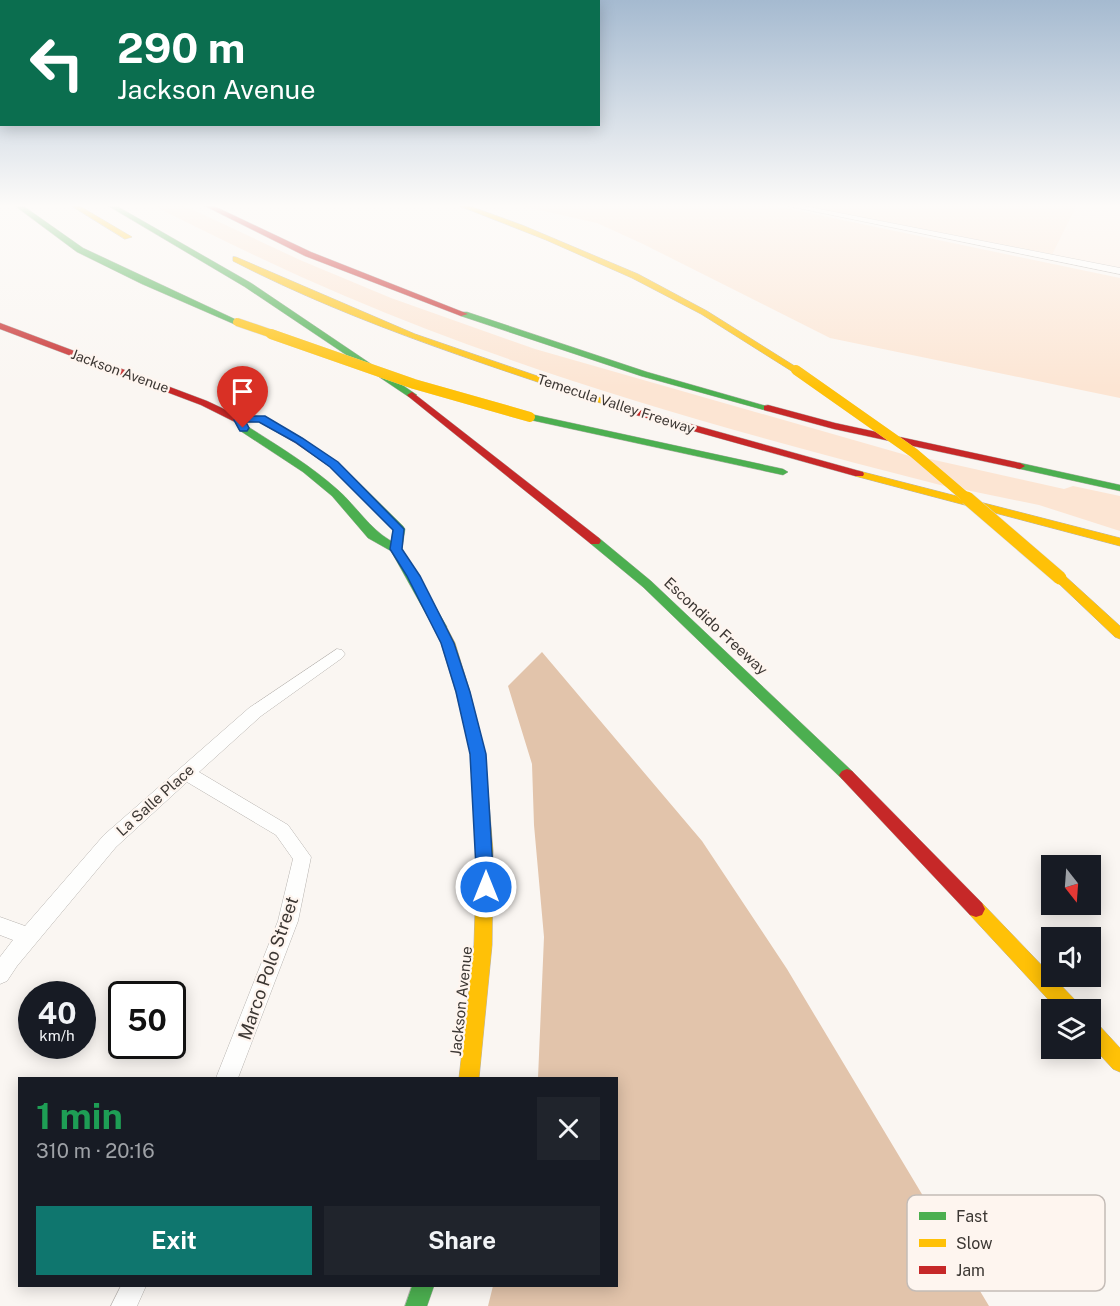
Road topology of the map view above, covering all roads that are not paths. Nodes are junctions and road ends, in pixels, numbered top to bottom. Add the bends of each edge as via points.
1 (112, 266) edge
2 (215, 266) edge
3 (250, 266) edge
4 (339, 266) edge
5 (609, 266) edge
6 (1095, 266) edge
7 (1120, 271) edge
8 (199, 273) dead end
9 (296, 316) junction
10 (0, 326) edge
11 (240, 420) junction
12 (278, 449) junction
13 (793, 474) dead end
14 (1120, 488) edge
15 (873, 492) dead end
16 (380, 509) junction
17 (1120, 543) edge
18 (396, 549) junction
19 (1120, 634) edge
20 (337, 654) dead end
21 (186, 773) junction
22 (0, 926) edge
23 (29, 937) junction
24 (0, 974) edge
25 (1061, 999) edge
26 (1101, 1042) edge
27 (1120, 1062) edge
28 (227, 1077) edge
29 (469, 1077) edge
30 (134, 1287) edge
31 (423, 1287) edge
32 (124, 1306) edge
33 (417, 1306) edge

1 - 13 main road, bridge via 237,322 414,384 530,417
2 - 9 main road
3 - 17 main road, Temecula Valley Freeway via 412,336 622,408
4 - 14 main road via 458,312 644,374 834,426
5 - 19 main road, bridge via 723,324 922,459
6 - 7 street
8 - 9 main road
9 - 25 main road, Escondido Freeway via 423,402 647,584 808,736
10 - 11 main road, Jackson Avenue
11 - 12 main road, Jackson Avenue via 243,428
11 - 16 main road, Jackson Avenue via 261,419 298,440 334,464
12 - 16 main road via 300,452 359,502
12 - 18 main road, Jackson Avenue via 336,495 372,535
15 - 17 main road
16 - 18 main road, Jackson Avenue via 399,529
18 - 29 main road, Jackson Avenue via 448,643 478,754 486,905
20 - 21 street, La Salle Place via 255,712
21 - 23 street, La Salle Place via 110,841
21 - 28 street, Marco Polo Street via 282,830 302,857 288,921
22 - 23 street
23 - 24 street, La Salle Place
26 - 27 main road
30 - 32 street
31 - 33 main road

